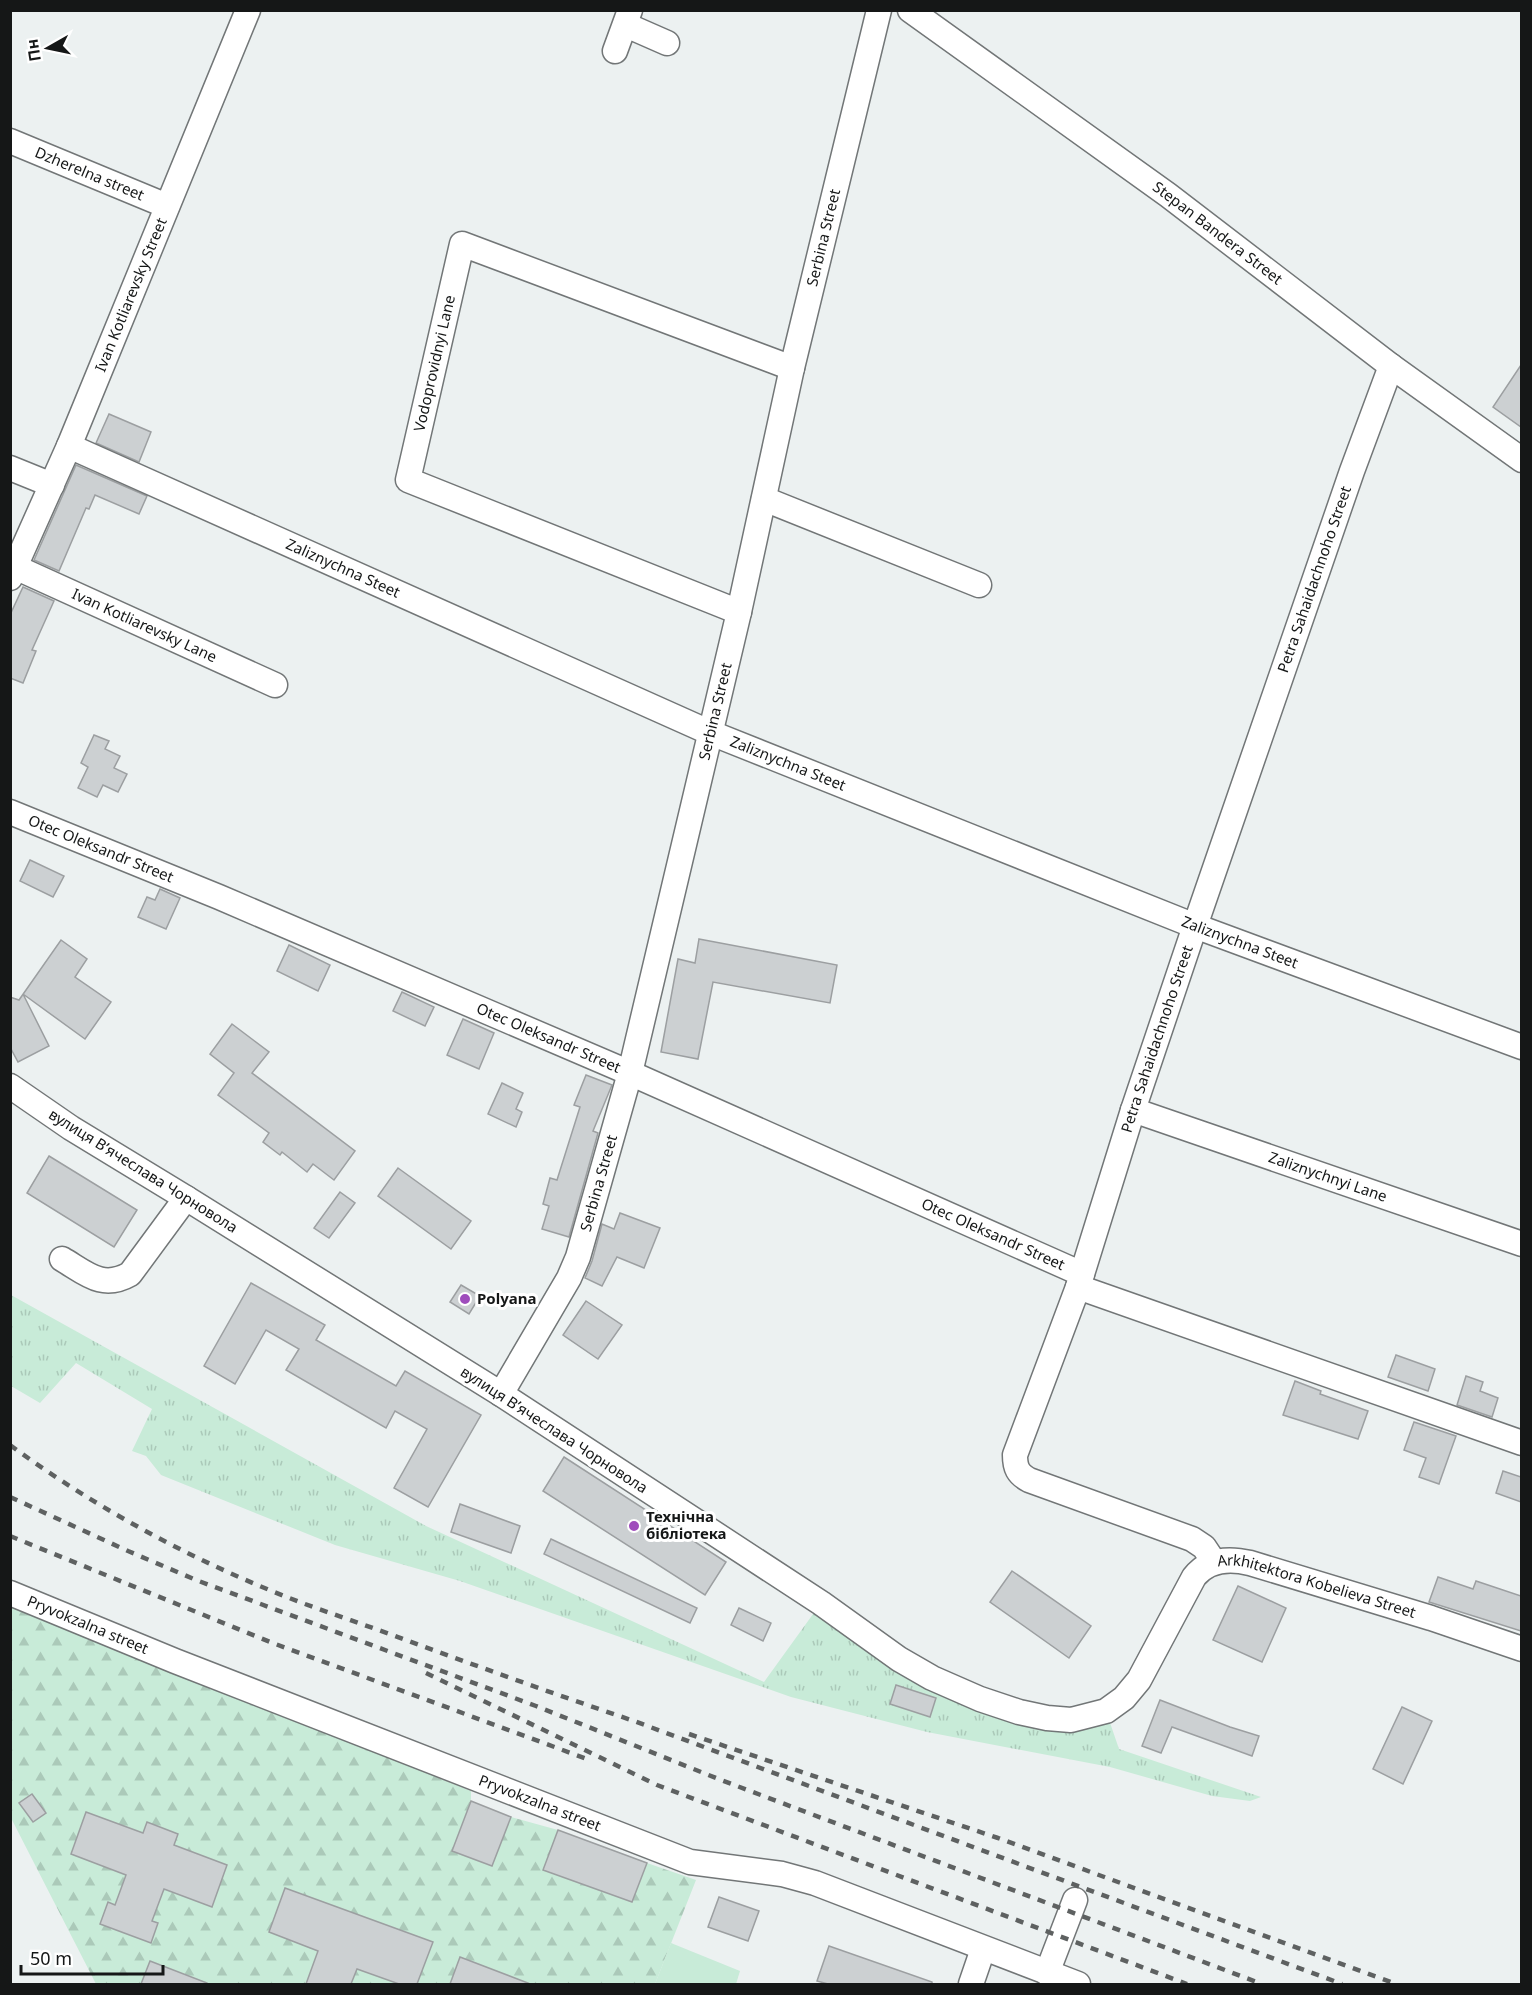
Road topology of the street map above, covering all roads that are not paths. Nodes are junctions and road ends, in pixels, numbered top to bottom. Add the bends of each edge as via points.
1 (248, 10) edge
2 (879, 10) edge
3 (910, 10) edge
4 (628, 18) edge
5 (667, 43) dead end
6 (615, 51) dead end
7 (10, 141) edge
8 (167, 206) junction
9 (1391, 366) junction
10 (792, 368) junction
11 (69, 447) junction
12 (1521, 460) edge
13 (10, 468) edge
14 (52, 485) junction
15 (764, 499) junction
16 (13, 573) edge
17 (979, 585) dead end
18 (739, 612) junction
19 (275, 685) dead end
20 (711, 733) junction
21 (10, 812) edge
22 (1195, 926) junction
23 (1521, 1047) edge
24 (630, 1073) junction
25 (10, 1086) edge
26 (1133, 1110) junction
27 (186, 1198) junction
28 (1521, 1244) edge
29 (62, 1258) dead end
30 (1080, 1280) junction
31 (501, 1394) junction
32 (1521, 1443) edge
33 (1019, 1474) joint
34 (1214, 1562) junction
35 (10, 1593) edge
36 (1521, 1648) edge
37 (1075, 1900) dead end
38 (983, 1949) junction
39 (1047, 1972) junction
40 (971, 1984) edge
41 (1078, 1984) edge

1 - 8 street, Ivan Kotliarevsky Street
2 - 10 street, Serbina Street
3 - 9 street, Stepan Bandera Street via 1168,195
4 - 5 street
4 - 6 street
7 - 8 street, Dzherelna street
8 - 11 street, Ivan Kotliarevsky Street
9 - 12 street, Stepan Bandera Street
9 - 22 street, Petra Sahaidachnoho Street
10 - 15 street, Serbina Street
10 - 18 street, Vodoprovidnyi Lane via 462,244 408,480
11 - 14 street, Ivan Kotliarevsky Street
11 - 20 street, Zaliznychna Steet
13 - 14 street
14 - 16 street, Ivan Kotliarevsky Street
15 - 17 street
15 - 18 street, Serbina Street
16 - 19 street, Ivan Kotliarevsky Lane
18 - 20 street, Serbina Street
20 - 22 street, Zaliznychna Steet
20 - 24 street, Serbina Street
21 - 24 street, Otec Oleksandr Street
22 - 23 street, Zaliznychna Steet
22 - 26 street, Petra Sahaidachnoho Street
24 - 30 street, Otec Oleksandr Street
24 - 31 street, Serbina Street via 578,1257
25 - 27 street, вулиця Вʼячеслава Чорновола
26 - 28 street, Zaliznychnyi Lane
26 - 30 street, Petra Sahaidachnoho Street
27 - 29 street via 130,1274 121,1279 98,1280
27 - 31 street, вулиця Вʼячеслава Чорновола
30 - 32 street, Otec Oleksandr Street
30 - 33 street, Petra Sahaidachnoho Street via 1015,1455
31 - 34 street, вулиця Вʼячеслава Чорновола via 821,1603 899,1659 956,1689 1026,1714 1080,1719 1119,1703 1139,1680 1194,1577
33 - 34 street, Arkhitektora Kobelieva Street via 1192,1539 1204,1547
34 - 36 street, Arkhitektora Kobelieva Street via 1250,1563
35 - 38 street, Pryvokzalna street via 690,1862 782,1874 815,1883
37 - 39 street
38 - 39 street, Pryvokzalna street
38 - 40 street
39 - 41 street, Pryvokzalna street

